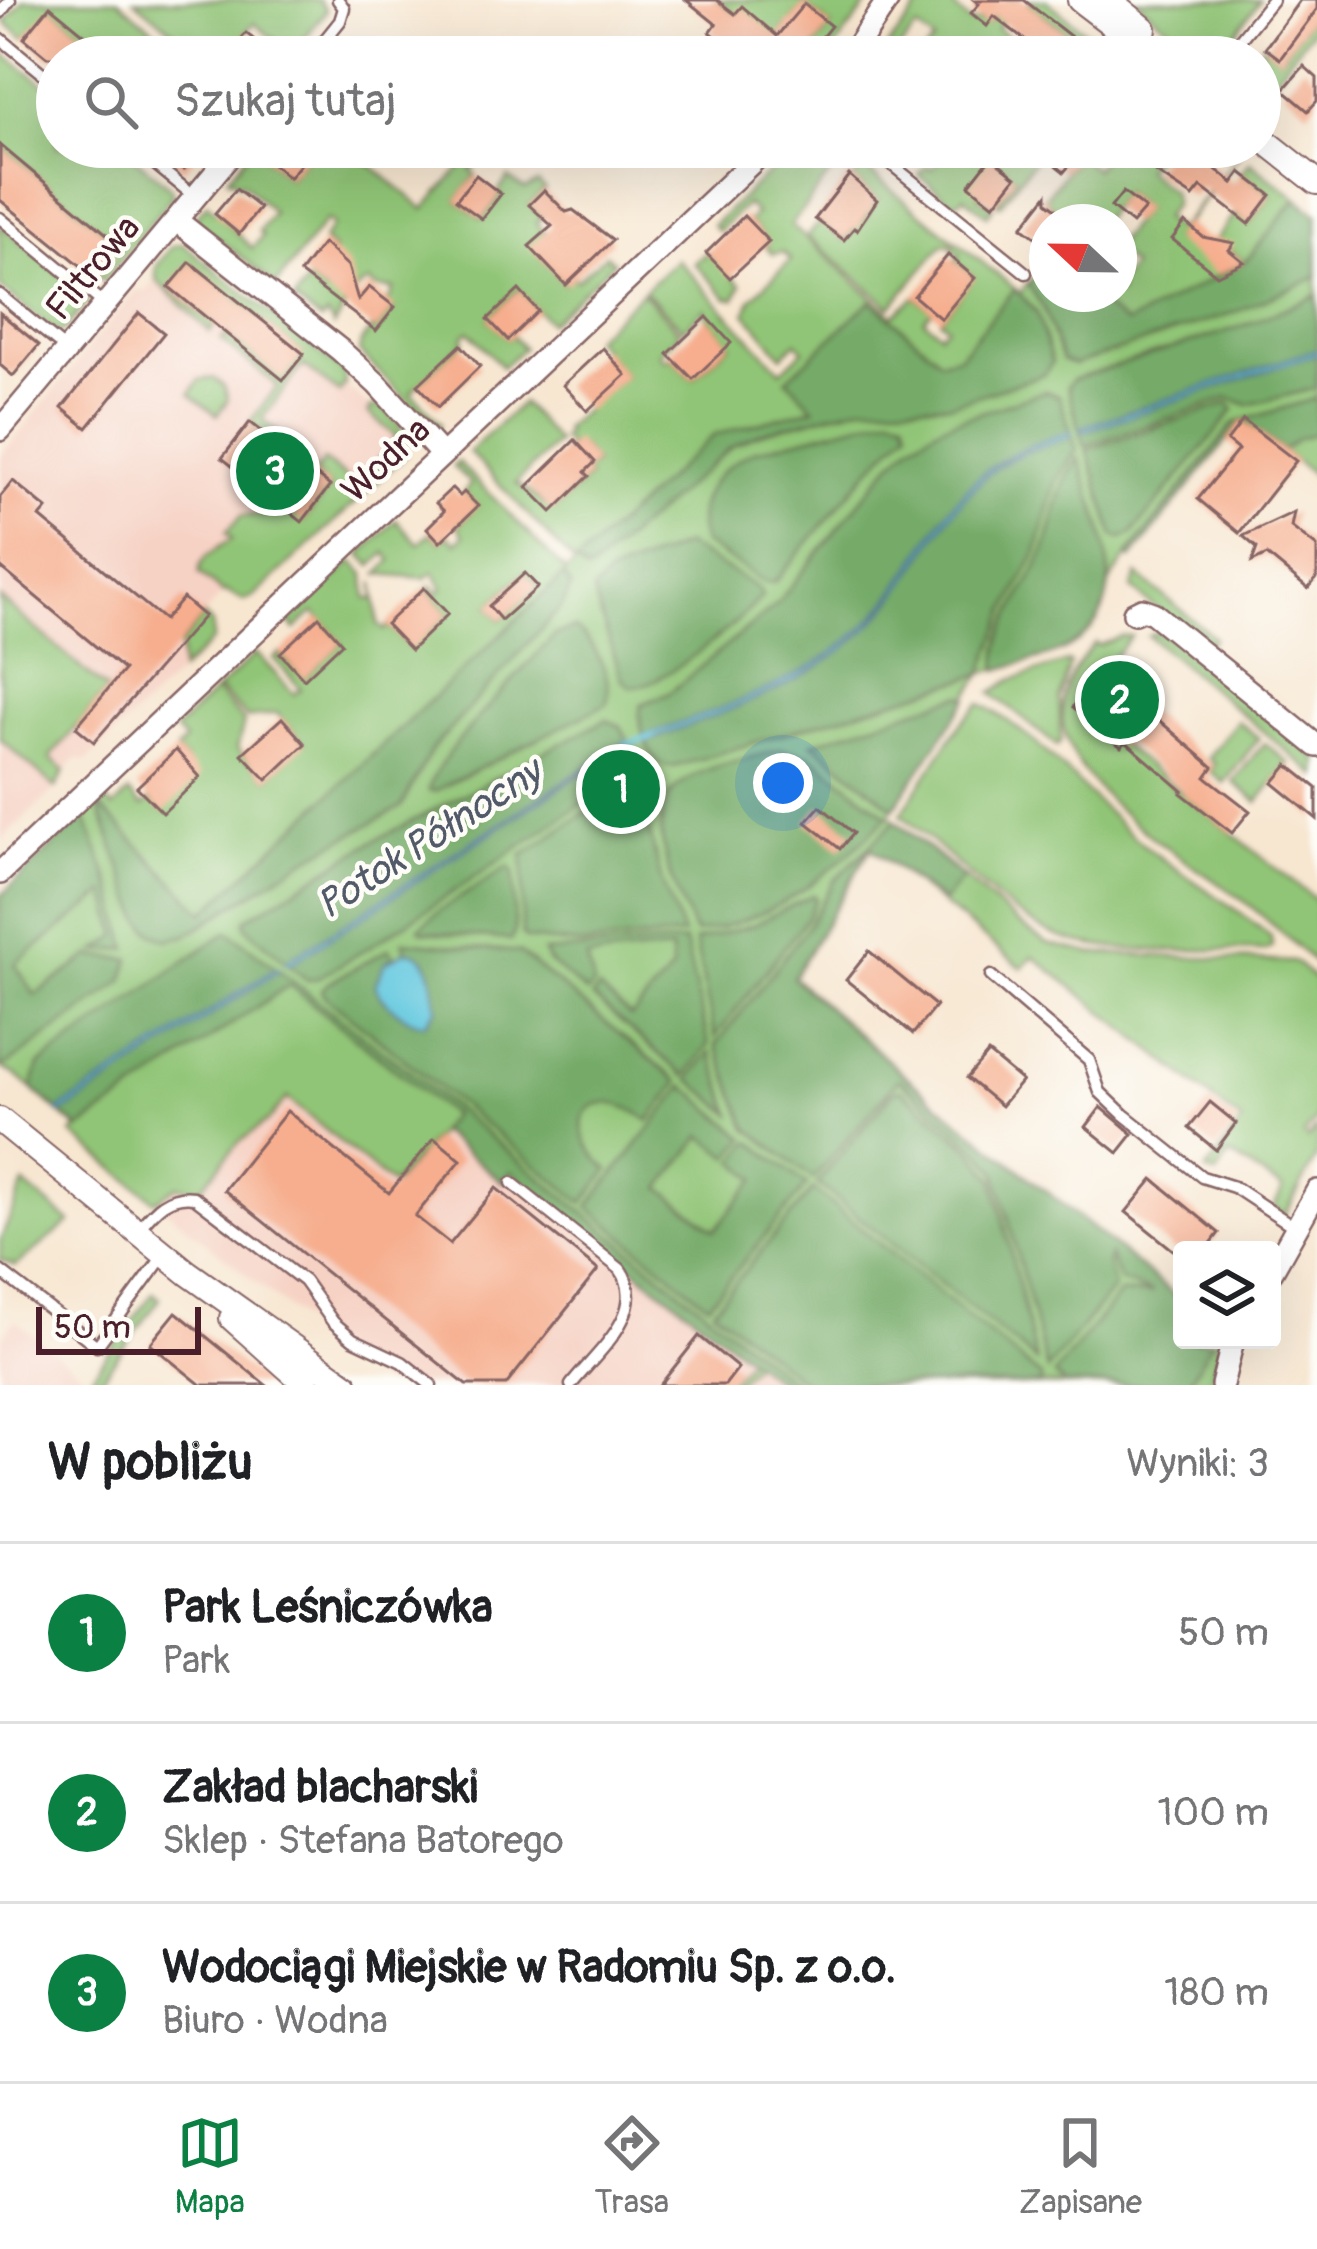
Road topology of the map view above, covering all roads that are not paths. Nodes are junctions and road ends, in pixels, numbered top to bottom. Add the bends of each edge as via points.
1 (10, 0) edge
2 (338, 0) edge
3 (888, 0) edge
4 (1080, 0) edge
5 (1108, 0) edge
6 (1272, 0) edge
7 (0, 13) edge
8 (328, 36) edge
9 (864, 36) edge
10 (1127, 36) edge
11 (1148, 36) edge
12 (1243, 36) edge
13 (0, 38) edge
14 (36, 68) edge
15 (1281, 154) edge
16 (160, 168) edge
17 (219, 168) edge
18 (745, 168) edge
19 (896, 168) edge
20 (1317, 182) edge
21 (195, 197) junction
22 (0, 218) edge
23 (176, 220) junction
24 (1026, 273) dead end
25 (0, 296) edge
26 (105, 305) junction
27 (67, 350) junction
28 (0, 430) edge
29 (440, 453) junction
30 (1134, 613) dead end
31 (1317, 746) edge
32 (0, 873) edge
33 (992, 976) dead end
34 (0, 1120) edge
35 (512, 1183) dead end
36 (1317, 1191) edge
37 (1296, 1228) junction
38 (137, 1232) junction
39 (165, 1254) junction
40 (1281, 1255) edge
41 (0, 1270) edge
42 (188, 1273) junction
43 (1231, 1349) edge
44 (307, 1385) edge
45 (346, 1385) edge
46 (431, 1385) edge
47 (571, 1385) edge
48 (1222, 1385) edge

1 - 7 lane
2 - 8 lane via 345,11
3 - 9 street
4 - 10 street
5 - 11 street
6 - 12 lane
13 - 14 lane
15 - 20 street
16 - 21 lane
17 - 21 street, Filtrowa
18 - 29 street, Wodna
19 - 24 lane
21 - 23 street, Filtrowa
22 - 26 lane
23 - 26 street, Filtrowa
23 - 29 street via 340,350
25 - 27 lane
26 - 27 street, Filtrowa
27 - 28 street, Filtrowa
29 - 32 street, Wodna
30 - 31 street via 1153,613
33 - 37 lane via 1089,1060 1100,1092 1123,1114 1202,1178 1234,1187
34 - 38 street
35 - 47 lane via 628,1280 625,1317
36 - 37 street
37 - 40 street
38 - 39 street
38 - 46 lane via 170,1199 202,1201 304,1281 348,1336
39 - 41 lane via 97,1346
39 - 42 street
42 - 44 street
42 - 45 street
43 - 48 street

